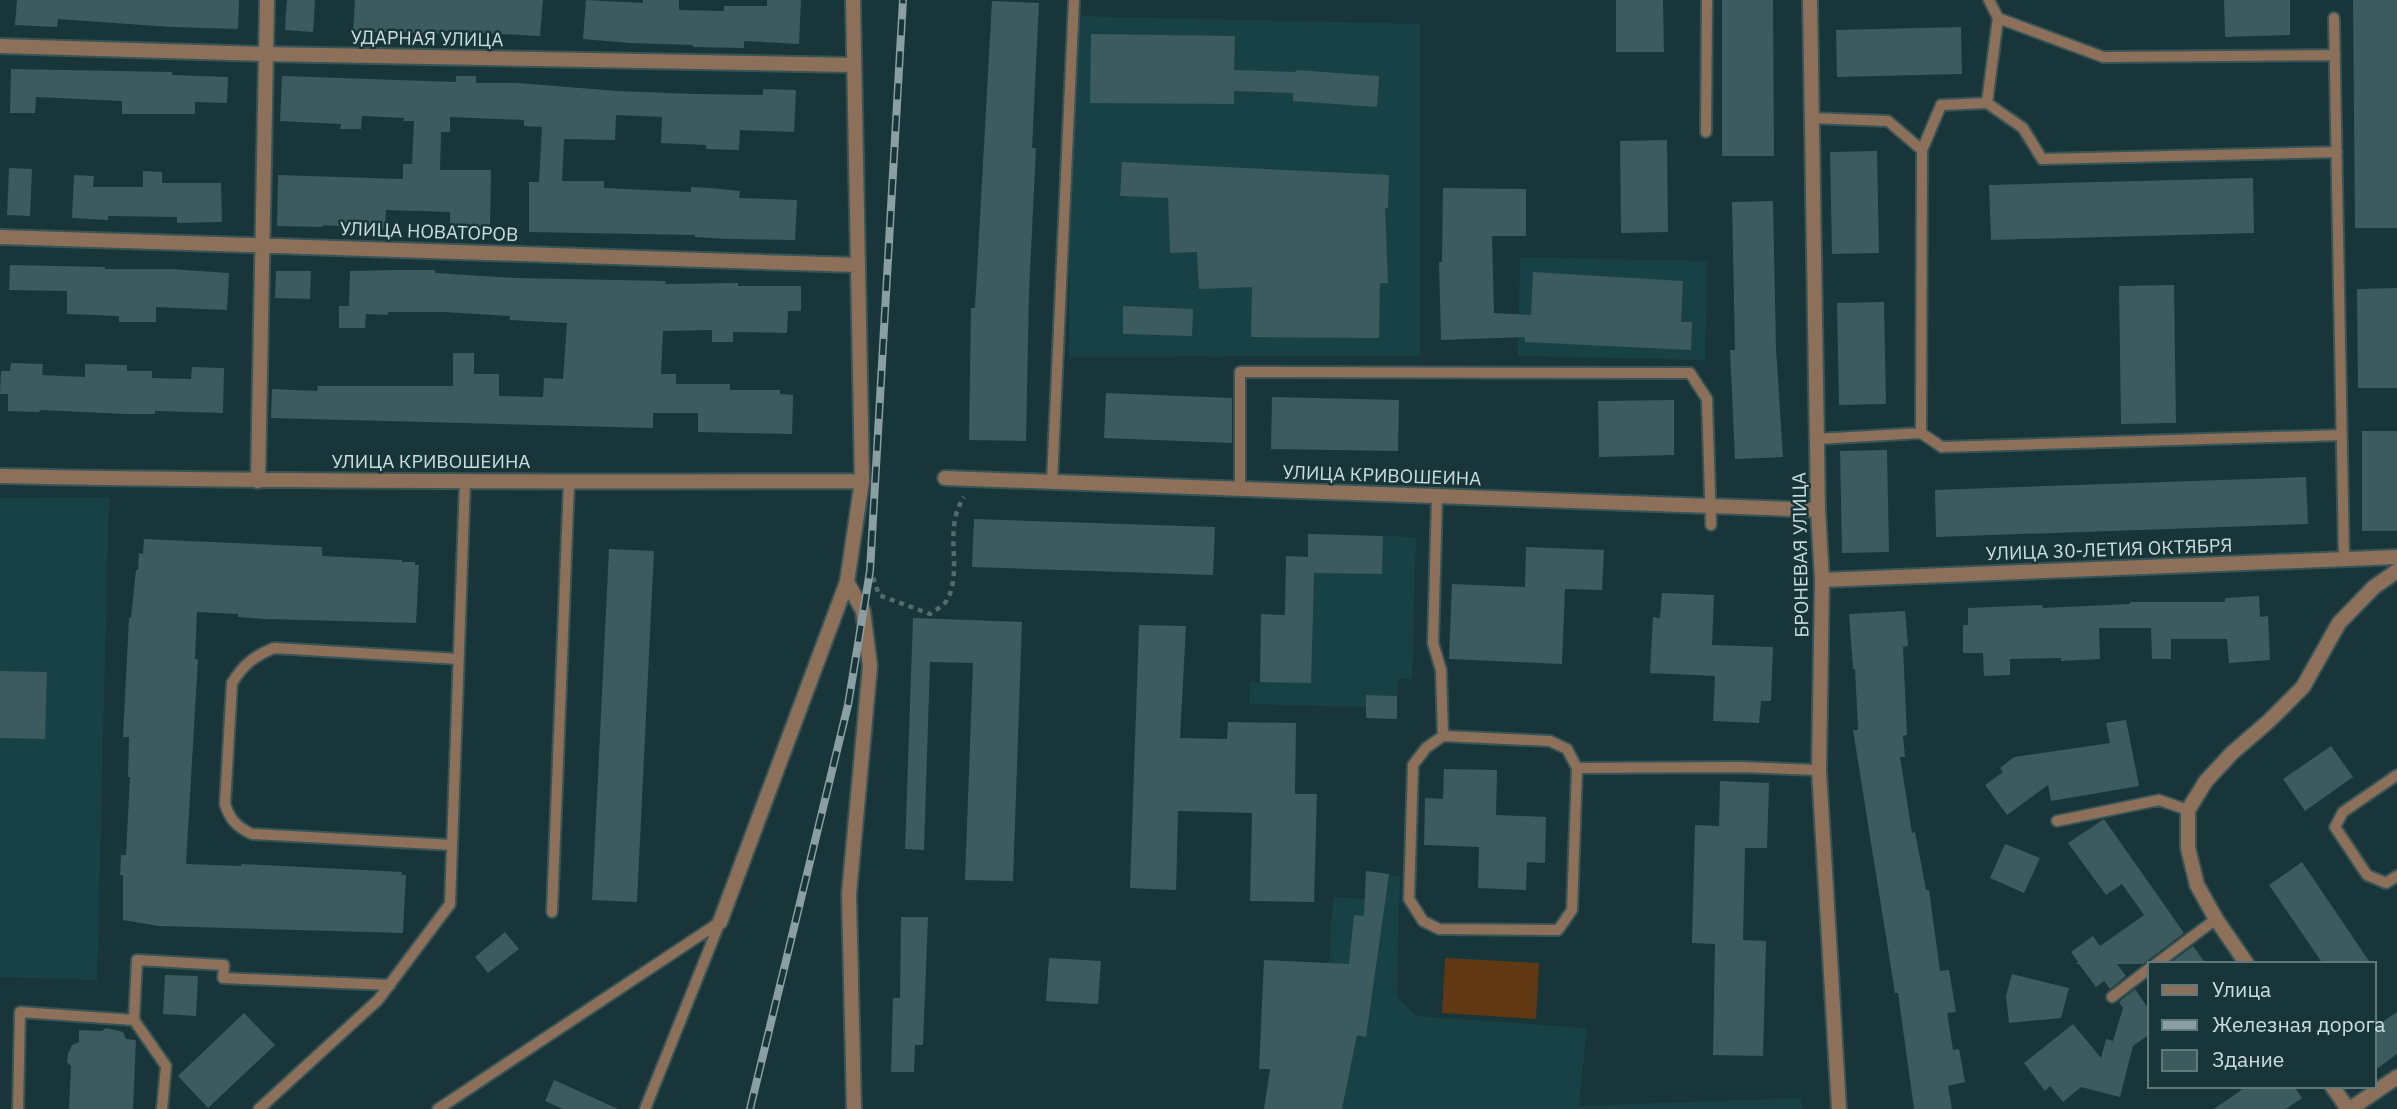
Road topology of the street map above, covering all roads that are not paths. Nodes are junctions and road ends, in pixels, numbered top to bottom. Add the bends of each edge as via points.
1 (268, 0) edge
2 (853, 0) edge
3 (1074, 0) edge
4 (1707, 0) edge
5 (1810, 0) edge
6 (1989, 0) edge
7 (1998, 18) junction
8 (2334, 18) dead end
9 (0, 46) edge
10 (266, 54) junction
11 (2335, 55) junction
12 (853, 65) junction
13 (1987, 103) junction
14 (1812, 118) junction
15 (1706, 132) dead end
16 (1922, 150) junction
17 (2337, 152) junction
18 (0, 237) edge
19 (262, 245) junction
20 (857, 265) junction
21 (1921, 433) junction
22 (2342, 435) junction
23 (1817, 439) junction
24 (0, 477) edge
25 (945, 478) dead end
26 (258, 481) junction
27 (465, 481) junction
28 (862, 481) junction
29 (569, 482) junction
30 (1052, 482) junction
31 (1240, 489) junction
32 (1437, 496) junction
33 (1710, 506) junction
34 (1818, 510) junction
35 (1711, 525) dead end
36 (2397, 557) edge
37 (2344, 559) junction
38 (2397, 571) edge
39 (1822, 580) junction
40 (847, 582) junction
41 (459, 659) junction
42 (1443, 736) junction
43 (1577, 768) junction
44 (1819, 769) junction
45 (2397, 775) edge
46 (2188, 810) junction
47 (2057, 821) dead end
48 (452, 845) junction
49 (2397, 876) edge
50 (552, 912) dead end
51 (2216, 919) junction
52 (720, 922) junction
53 (2159, 962) edge
54 (2246, 962) edge
55 (2148, 970) edge
56 (390, 985) junction
57 (2112, 998) dead end
58 (134, 1020) junction
59 (2397, 1077) edge
60 (2333, 1088) edge
61 (19, 1109) edge
62 (162, 1109) edge
63 (259, 1109) edge
64 (438, 1109) edge
65 (645, 1109) edge
66 (854, 1109) edge
67 (1839, 1109) edge
68 (2349, 1109) edge

1 - 10 street
2 - 12 street
3 - 30 lane
4 - 15 lane
5 - 14 street, БРОНЕВАЯ УЛИЦА
6 - 7 lane
7 - 11 lane via 2104,57
7 - 13 lane
8 - 11 lane
9 - 10 street, УДАРНАЯ УЛИЦА
10 - 12 street, УДАРНАЯ УЛИЦА
10 - 19 street
11 - 17 lane
12 - 20 street
13 - 16 lane via 1941,105
13 - 17 lane via 2023,128 2042,159
14 - 16 lane via 1888,121
14 - 23 street, БРОНЕВАЯ УЛИЦА
16 - 21 lane
17 - 22 lane
18 - 19 street, УЛИЦА НОВАТОРОВ
19 - 20 street, УЛИЦА НОВАТОРОВ
19 - 26 street
20 - 28 street
21 - 22 lane via 1942,447
21 - 23 lane
22 - 37 lane
23 - 34 street, БРОНЕВАЯ УЛИЦА
24 - 26 street, УЛИЦА КРИВОШЕИНА
25 - 30 street, УЛИЦА КРИВОШЕИНА
26 - 27 street, УЛИЦА КРИВОШЕИНА
27 - 29 street, УЛИЦА КРИВОШЕИНА
27 - 41 lane
28 - 29 street, УЛИЦА КРИВОШЕИНА
28 - 40 street
29 - 50 lane
30 - 31 street, УЛИЦА КРИВОШЕИНА
31 - 32 street, УЛИЦА КРИВОШЕИНА
31 - 33 lane via 1240,372 1690,373 1707,399
32 - 33 street, УЛИЦА КРИВОШЕИНА
32 - 42 lane via 1433,643 1441,670
33 - 34 street, УЛИЦА КРИВОШЕИНА
33 - 35 lane
34 - 39 street, БРОНЕВАЯ УЛИЦА
36 - 37 street, УЛИЦА 30-ЛЕТИЯ ОКТЯБРЯ
37 - 39 street, УЛИЦА 30-ЛЕТИЯ ОКТЯБРЯ
38 - 46 street via 2374,587 2339,624 2303,687 2232,753
39 - 44 street, БРОНЕВАЯ УЛИЦА
40 - 52 street
40 - 66 street via 863,611 870,666 849,894
41 - 48 lane
41 - 48 lane via 274,648 256,655 232,683 225,804 239,828 252,834
42 - 43 lane via 1550,741 1567,749
42 - 43 lane via 1413,765 1409,899 1423,921 1439,929 1558,930 1572,910
43 - 44 lane
44 - 67 street, БРОНЕВАЯ УЛИЦА
45 - 49 lane via 2343,812 2335,827 2367,876 2386,883
46 - 47 lane via 2159,800
46 - 51 street via 2188,848 2197,885
48 - 56 lane via 450,904
51 - 53 lane
51 - 54 street
52 - 64 lane
52 - 65 lane
55 - 57 lane
56 - 58 lane via 223,978 224,965 137,960
56 - 63 lane
58 - 61 lane via 20,1012
58 - 62 lane via 166,1066
59 - 68 street
60 - 68 street

